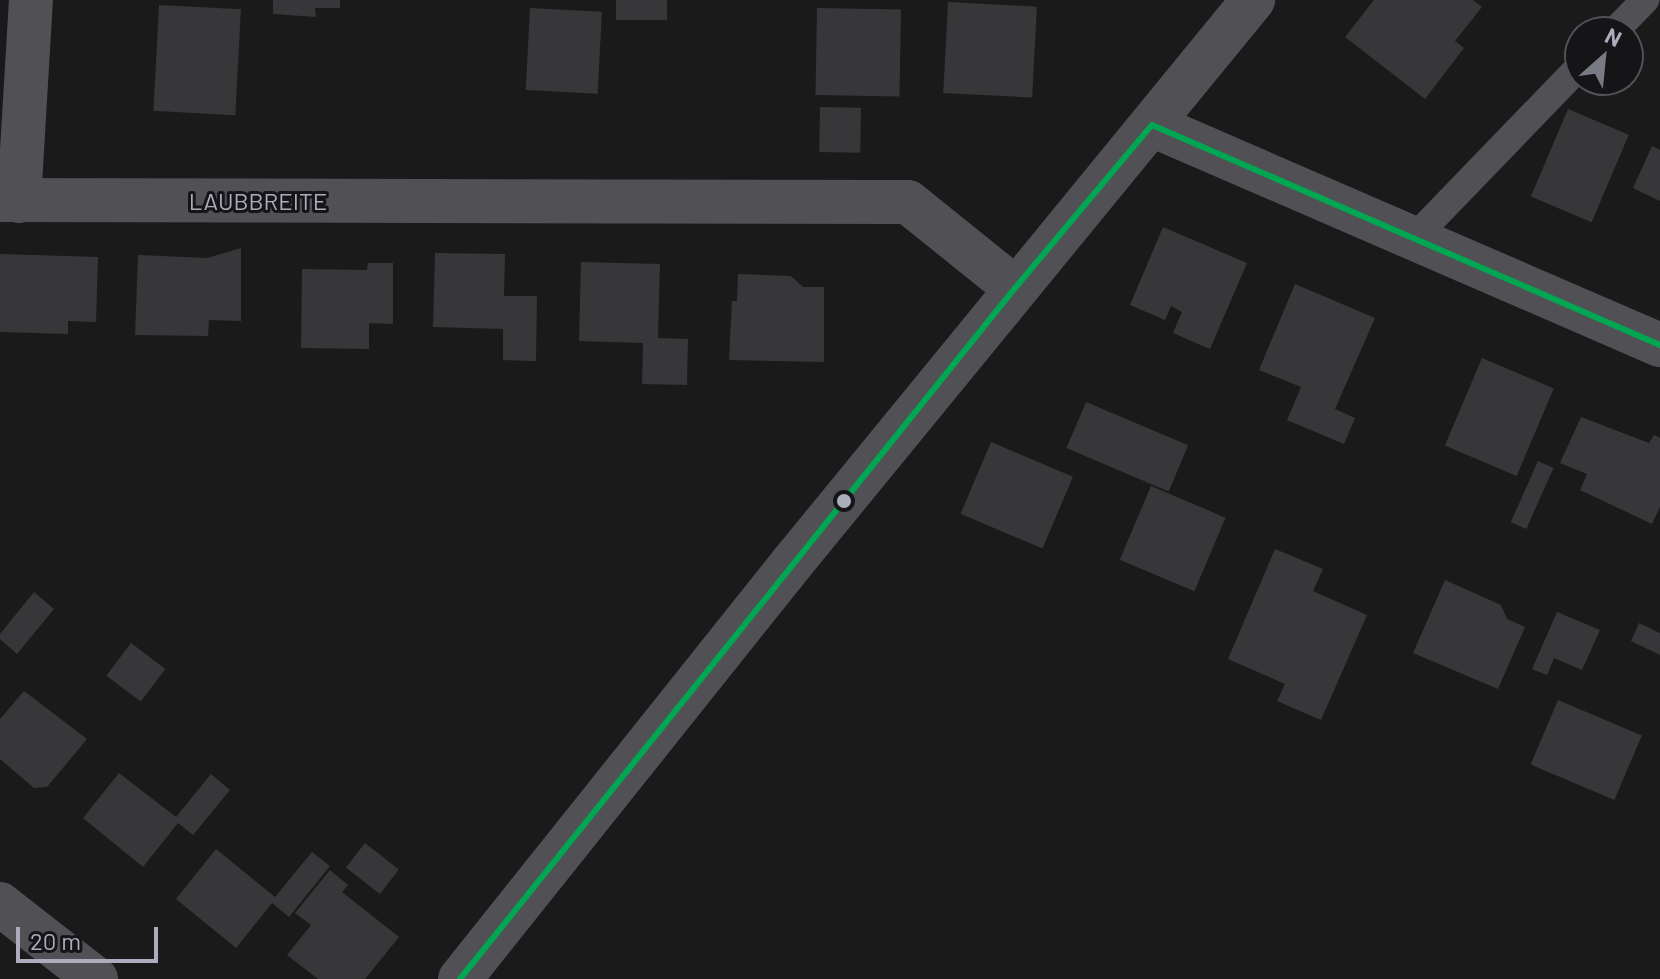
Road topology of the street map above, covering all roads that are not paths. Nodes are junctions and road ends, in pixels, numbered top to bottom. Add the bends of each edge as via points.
1 (31, 0) edge
2 (1253, 0) edge
3 (1645, 0) edge
4 (1630, 16) edge
5 (1564, 83) edge
6 (1152, 125) junction
7 (9, 201) edge
8 (1413, 239) junction
9 (1015, 288) junction
10 (1660, 345) edge
11 (0, 904) edge
12 (84, 976) edge
13 (460, 979) edge

1 - 7 street
2 - 6 street
3 - 4 lane
5 - 8 lane
6 - 8 street
6 - 9 street
7 - 9 street, LAUBBREITE via 908,202
8 - 10 street
9 - 13 street
11 - 12 street

